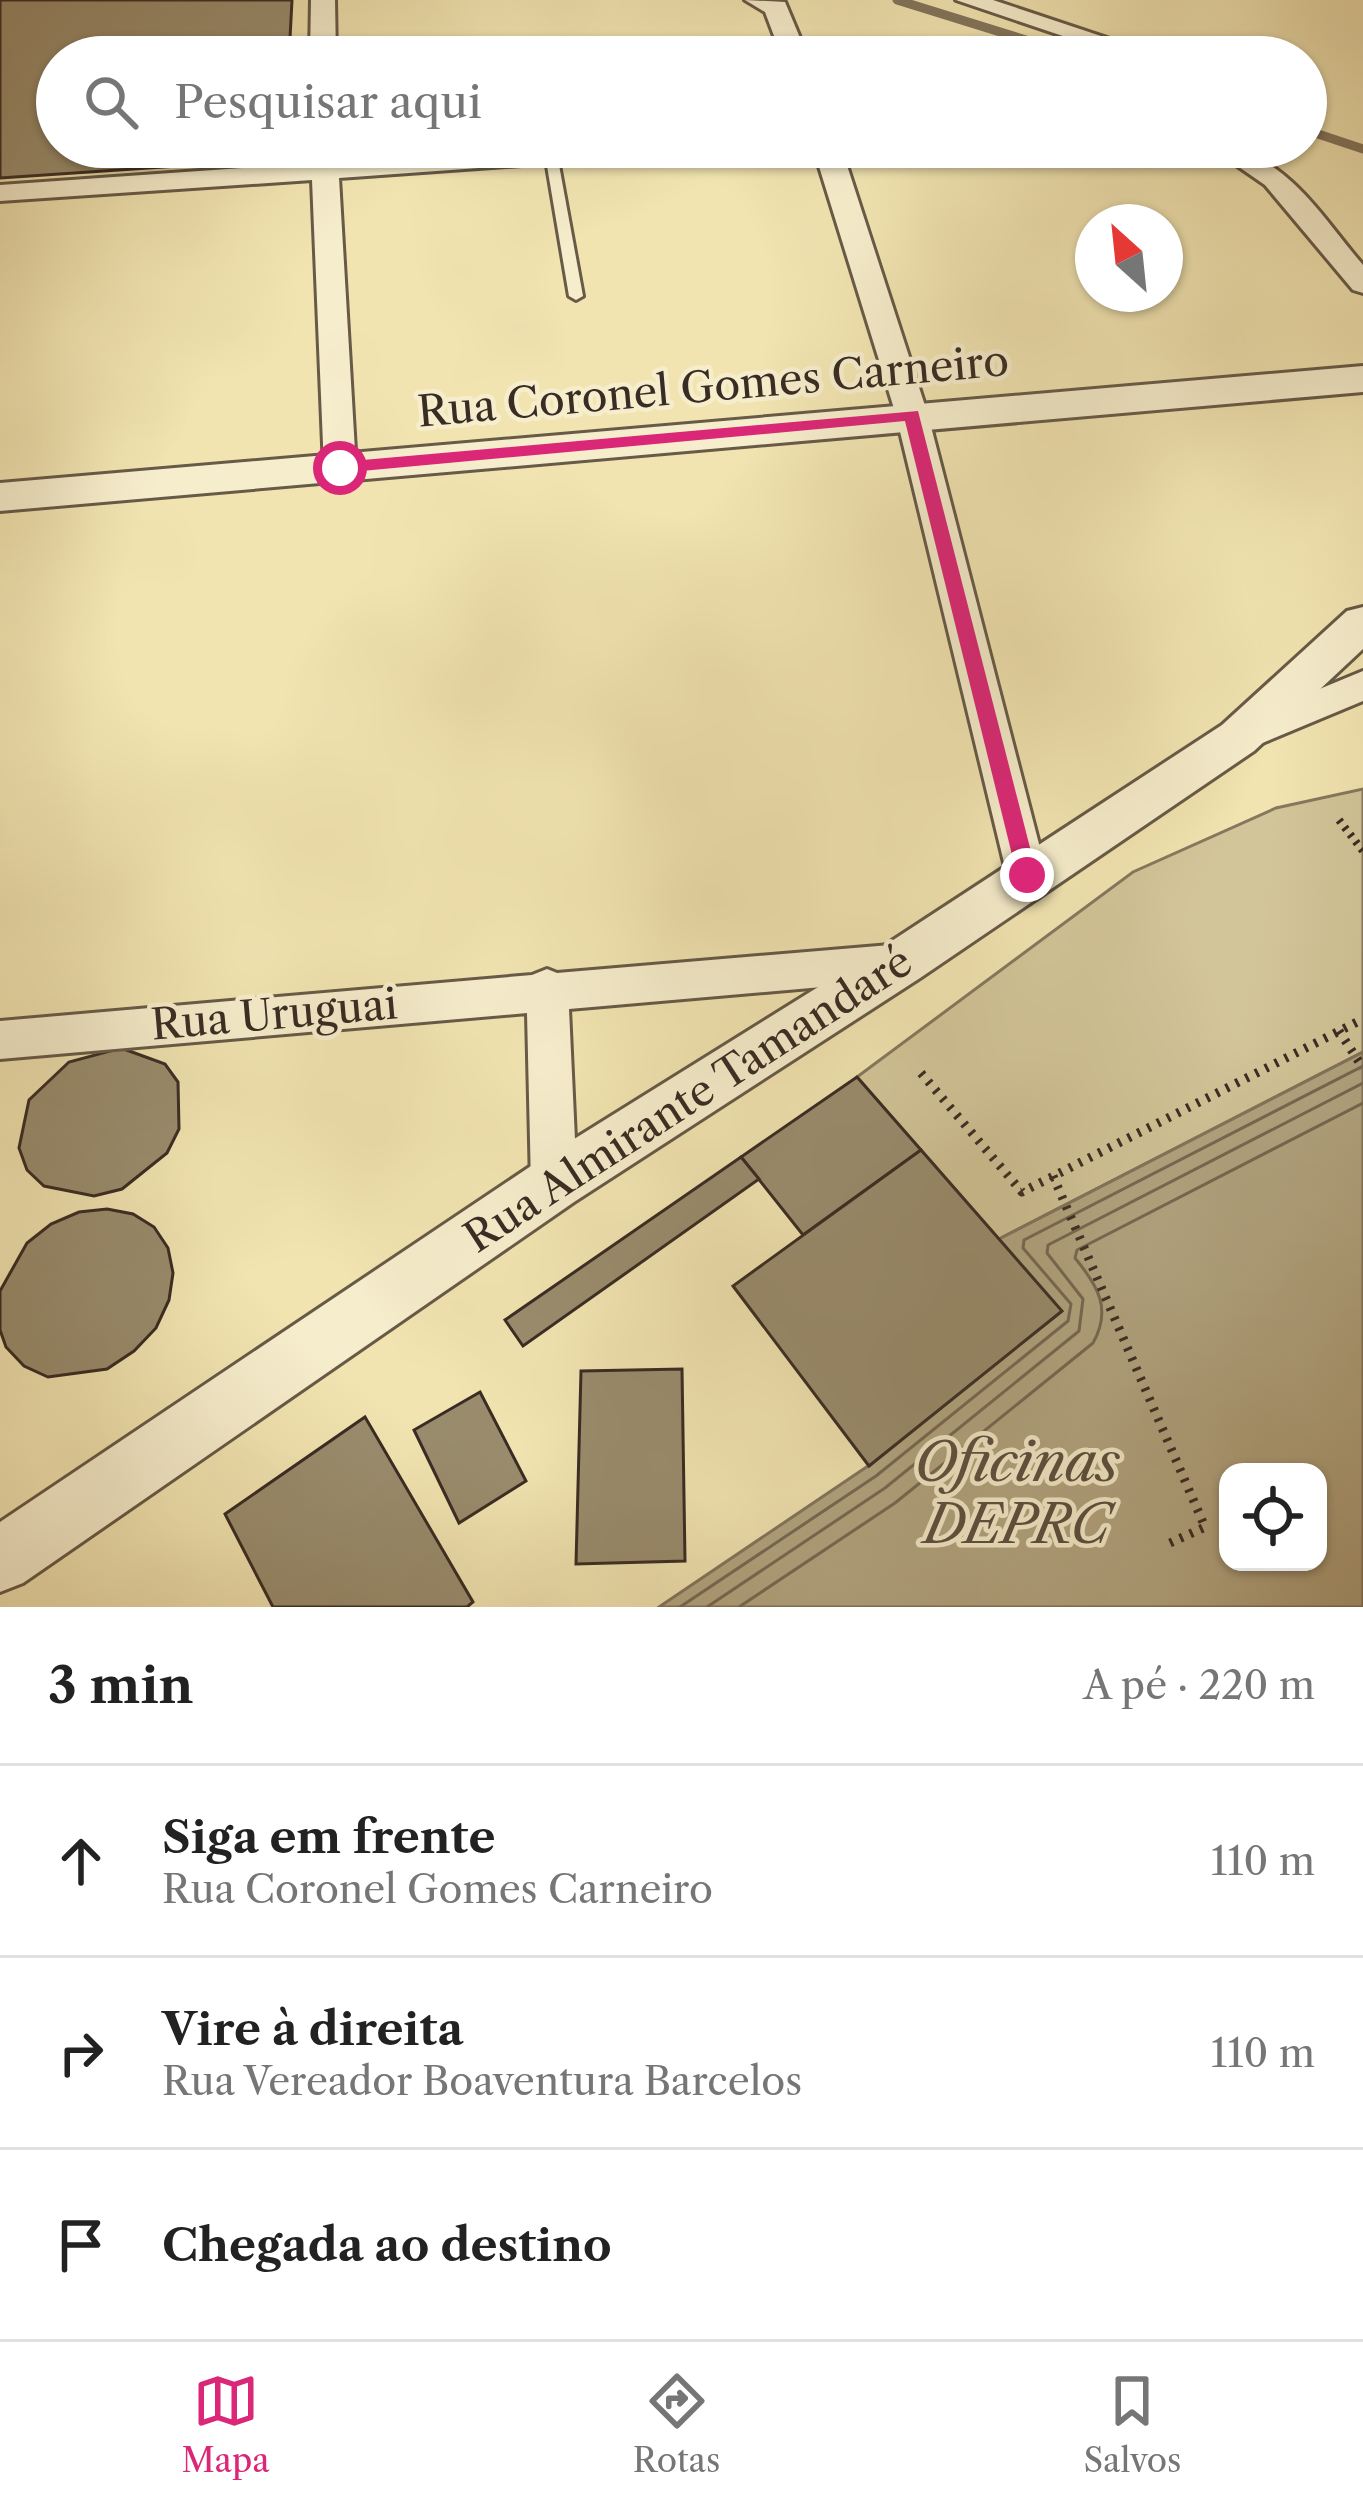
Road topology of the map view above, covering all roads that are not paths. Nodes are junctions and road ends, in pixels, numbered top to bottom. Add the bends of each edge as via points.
1 (323, 0) edge
2 (968, 0) edge
3 (767, 3) edge
4 (323, 36) edge
5 (784, 36) edge
6 (1084, 36) edge
7 (232, 168) edge
8 (325, 168) edge
9 (553, 168) edge
10 (834, 168) edge
11 (1257, 168) edge
12 (0, 193) edge
13 (1363, 284) edge
14 (576, 296) dead end
15 (1363, 379) edge
16 (912, 415) junction
17 (340, 468) junction
18 (0, 496) edge
19 (1363, 623) edge
20 (1363, 685) edge
21 (1238, 738) junction
22 (1027, 875) junction
23 (902, 962) junction
24 (547, 988) junction
25 (0, 1040) edge
26 (554, 1183) junction
27 (0, 1559) edge

1 - 4 street
2 - 6 street
3 - 5 street
7 - 12 street
8 - 17 street
9 - 14 lane
10 - 16 street
11 - 13 street
15 - 16 street, Rua Coronel Gomes Carneiro
16 - 17 street, Rua Coronel Gomes Carneiro
16 - 22 street
17 - 18 street, Rua Coronel Gomes Carneiro
19 - 21 street, Rua Almirante Tamandaré
20 - 21 street
21 - 22 street, Rua Almirante Tamandaré
22 - 23 street, Rua Almirante Tamandaré
23 - 24 street, Rua Uruguai
23 - 26 street, Rua Almirante Tamandaré
24 - 25 street, Rua Uruguai
24 - 26 street
26 - 27 street, Rua Almirante Tamandaré

